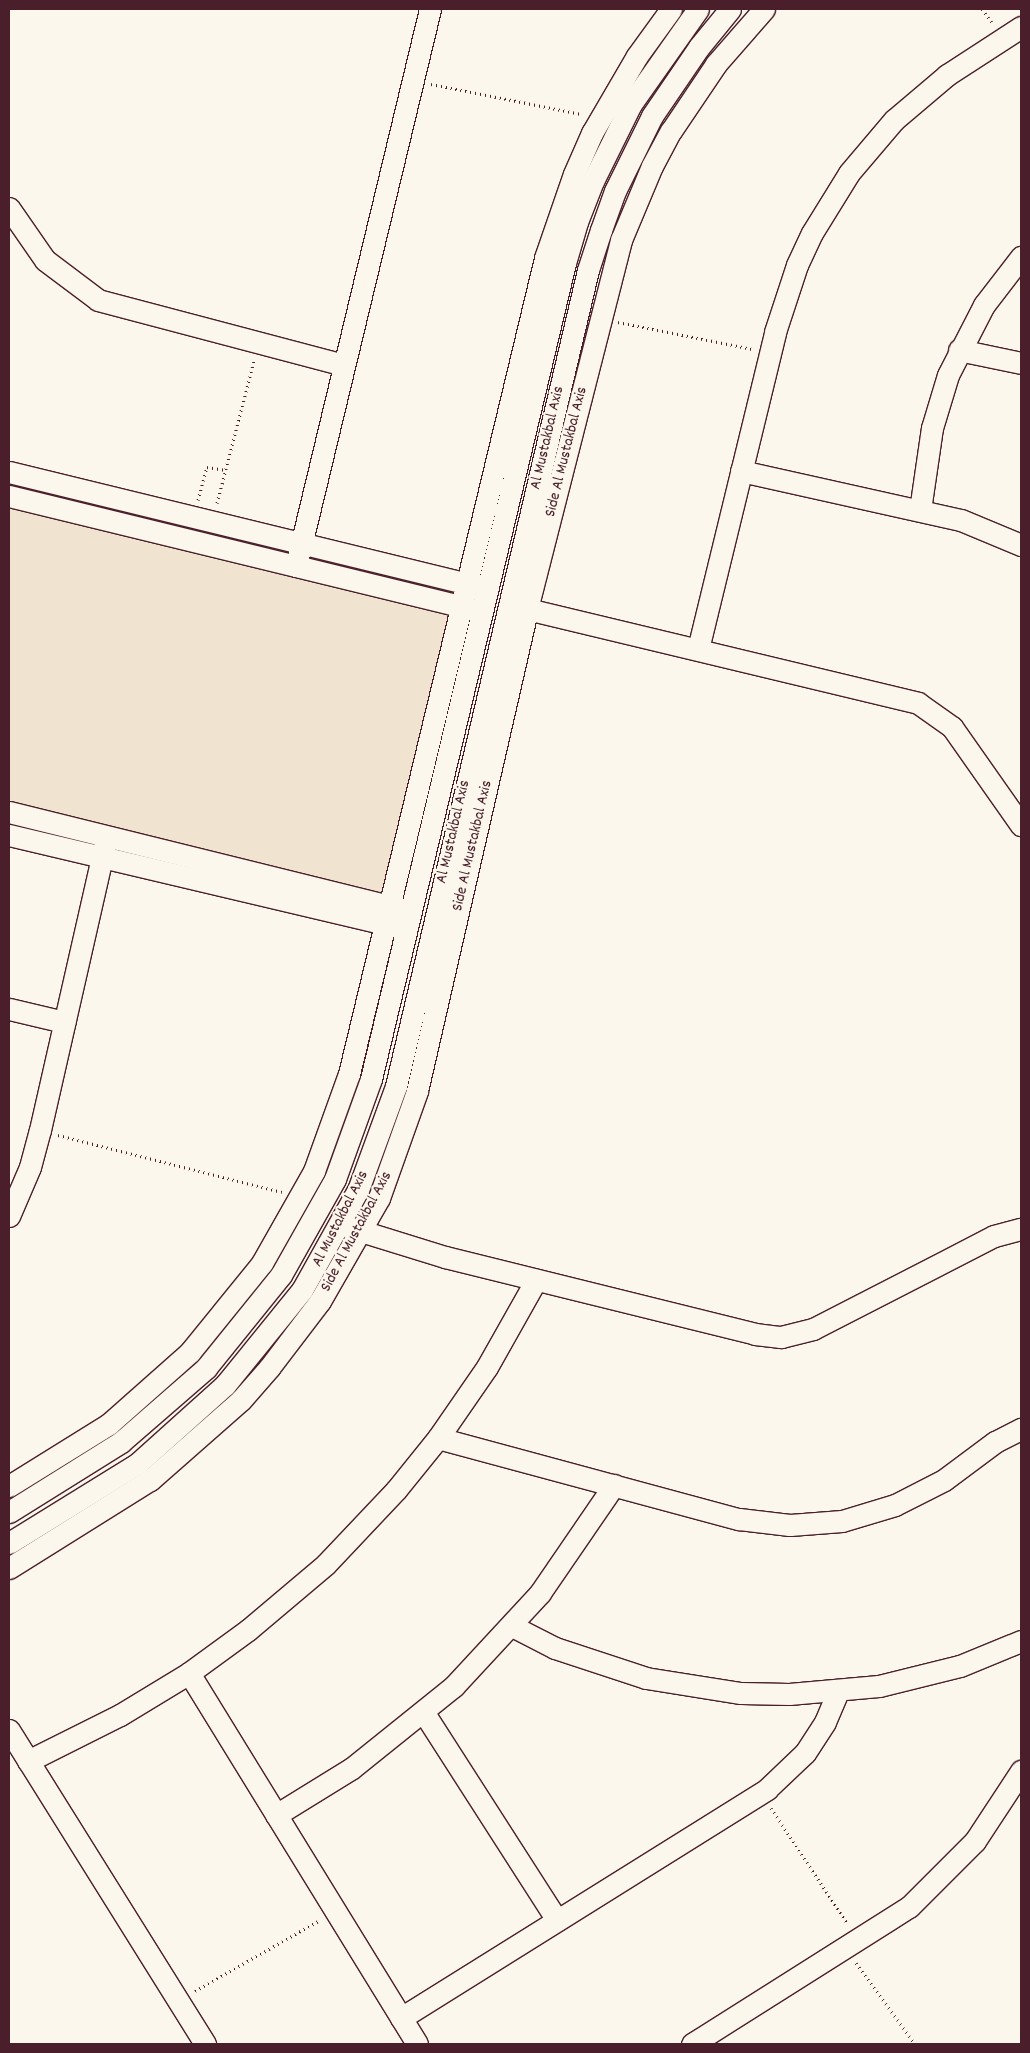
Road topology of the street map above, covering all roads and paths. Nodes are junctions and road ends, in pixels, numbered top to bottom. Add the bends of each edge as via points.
1 (430, 9) edge
2 (672, 9) edge
3 (698, 9) edge
4 (730, 9) edge
5 (764, 9) edge
6 (1021, 27) edge
7 (413, 80) junction
8 (600, 118) junction
9 (9, 208) edge
10 (1021, 257) edge
11 (600, 318) junction
12 (259, 343) junction
13 (959, 350) junction
14 (770, 353) junction
15 (1021, 364) edge
16 (344, 366) junction
17 (226, 470) junction
18 (742, 471) junction
19 (9, 472) edge
20 (9, 496) edge
21 (920, 510) junction
22 (202, 520) junction
23 (301, 544) junction
24 (1021, 545) edge
25 (296, 566) junction
26 (476, 586) junction
27 (511, 595) junction
28 (471, 609) junction
29 (527, 609) junction
30 (506, 617) junction
31 (698, 650) junction
32 (9, 812) edge
33 (1021, 825) edge
34 (9, 835) edge
35 (107, 836) junction
36 (452, 844) junction
37 (473, 848) junction
38 (102, 857) junction
39 (397, 918) junction
40 (432, 926) junction
41 (9, 1009) edge
42 (64, 1022) junction
43 (40, 1130) junction
44 (301, 1197) junction
45 (9, 1216) edge
46 (341, 1225) junction
47 (1021, 1229) edge
48 (362, 1231) junction
49 (536, 1280) junction
50 (1021, 1430) edge
51 (438, 1438) junction
52 (614, 1485) junction
53 (9, 1486) edge
54 (9, 1512) edge
55 (9, 1543) edge
56 (9, 1568) edge
57 (512, 1626) junction
58 (1021, 1641) edge
59 (189, 1672) junction
60 (838, 1692) junction
61 (424, 1713) junction
62 (9, 1730) edge
63 (28, 1761) junction
64 (1021, 1771) edge
65 (761, 1792) junction
66 (276, 1815) junction
67 (335, 1911) junction
68 (557, 1920) junction
69 (852, 1945) junction
70 (178, 2001) junction
71 (401, 2018) junction
72 (205, 2044) edge
73 (417, 2044) edge
74 (692, 2044) edge
75 (915, 2044) edge

1 - 7 street
2 - 8 street via 637,56
3 - 26 street, Al Mustakbal Axis via 631,104 592,182 564,263
4 - 27 street, Al Mustakbal Axis via 698,46 652,116 615,191 600,230
5 - 11 street, Side Al Mustakbal Axis via 692,97 652,166 621,240
6 - 14 street via 920,96 854,166 829,203 797,265
7 - 8 path
7 - 16 street
8 - 26 street via 574,174 545,258
9 - 12 street via 45,260 98,300
10 - 13 street via 984,305
11 - 14 path
11 - 29 street, Side Al Mustakbal Axis
12 - 16 street
12 - 17 path
13 - 15 street
13 - 21 street via 932,428
14 - 18 street
16 - 23 street
17 - 22 path
17 - 22 path via 207,467
18 - 21 street
18 - 31 street
19 - 22 street
20 - 25 street
21 - 24 street via 988,529
22 - 23 street
23 - 25 street
23 - 26 street
25 - 28 street
26 - 27 street
26 - 28 street, Al Mustakbal Axis
27 - 29 street via 521,599
27 - 30 street, Al Mustakbal Axis
28 - 30 street
28 - 39 street, Al Mustakbal Axis
29 - 30 street
29 - 31 street
29 - 37 street, Side Al Mustakbal Axis
30 - 36 street, Al Mustakbal Axis
31 - 33 street via 924,706 942,717 961,737
32 - 35 street
34 - 38 street
35 - 38 street
35 - 39 street
36 - 37 street
36 - 40 street, Al Mustakbal Axis
37 - 48 street, Side Al Mustakbal Axis via 418,1091 394,1163
38 - 39 street
38 - 42 street
39 - 40 street
39 - 44 street via 344,1091
39 - 54 street, Al Mustakbal Axis via 371,1079 349,1146 319,1211 280,1275 233,1338 150,1420 122,1442
40 - 46 street, Al Mustakbal Axis via 386,1121
41 - 42 street
42 - 43 street
43 - 44 path
43 - 45 street via 30,1167
44 - 53 street via 240,1294 170,1372 109,1424
46 - 48 street
46 - 55 street, Al Mustakbal Axis via 278,1323 197,1413 137,1464
47 - 49 street via 994,1236 813,1329 781,1337 755,1334
48 - 49 street via 445,1257
48 - 56 street, Side Al Mustakbal Axis via 343,1266 296,1335 212,1428 150,1480
49 - 51 street via 487,1367
50 - 52 street via 995,1442 920,1494 842,1521 790,1525 747,1520
51 - 52 street
51 - 59 street via 396,1490 326,1564 248,1630
52 - 57 street via 566,1558
57 - 60 street via 555,1648 646,1678 741,1693
57 - 61 street
58 - 60 street via 960,1666
59 - 63 street via 120,1715
59 - 66 street
60 - 65 street via 825,1722 805,1753 781,1778
61 - 66 street via 352,1768
61 - 68 street
62 - 63 street
63 - 70 street
64 - 69 street via 994,1816 955,1864 909,1906
65 - 68 street
65 - 69 path
66 - 67 street
67 - 70 path
67 - 71 street
68 - 71 street
69 - 74 street
69 - 75 path
70 - 72 street
71 - 73 street

